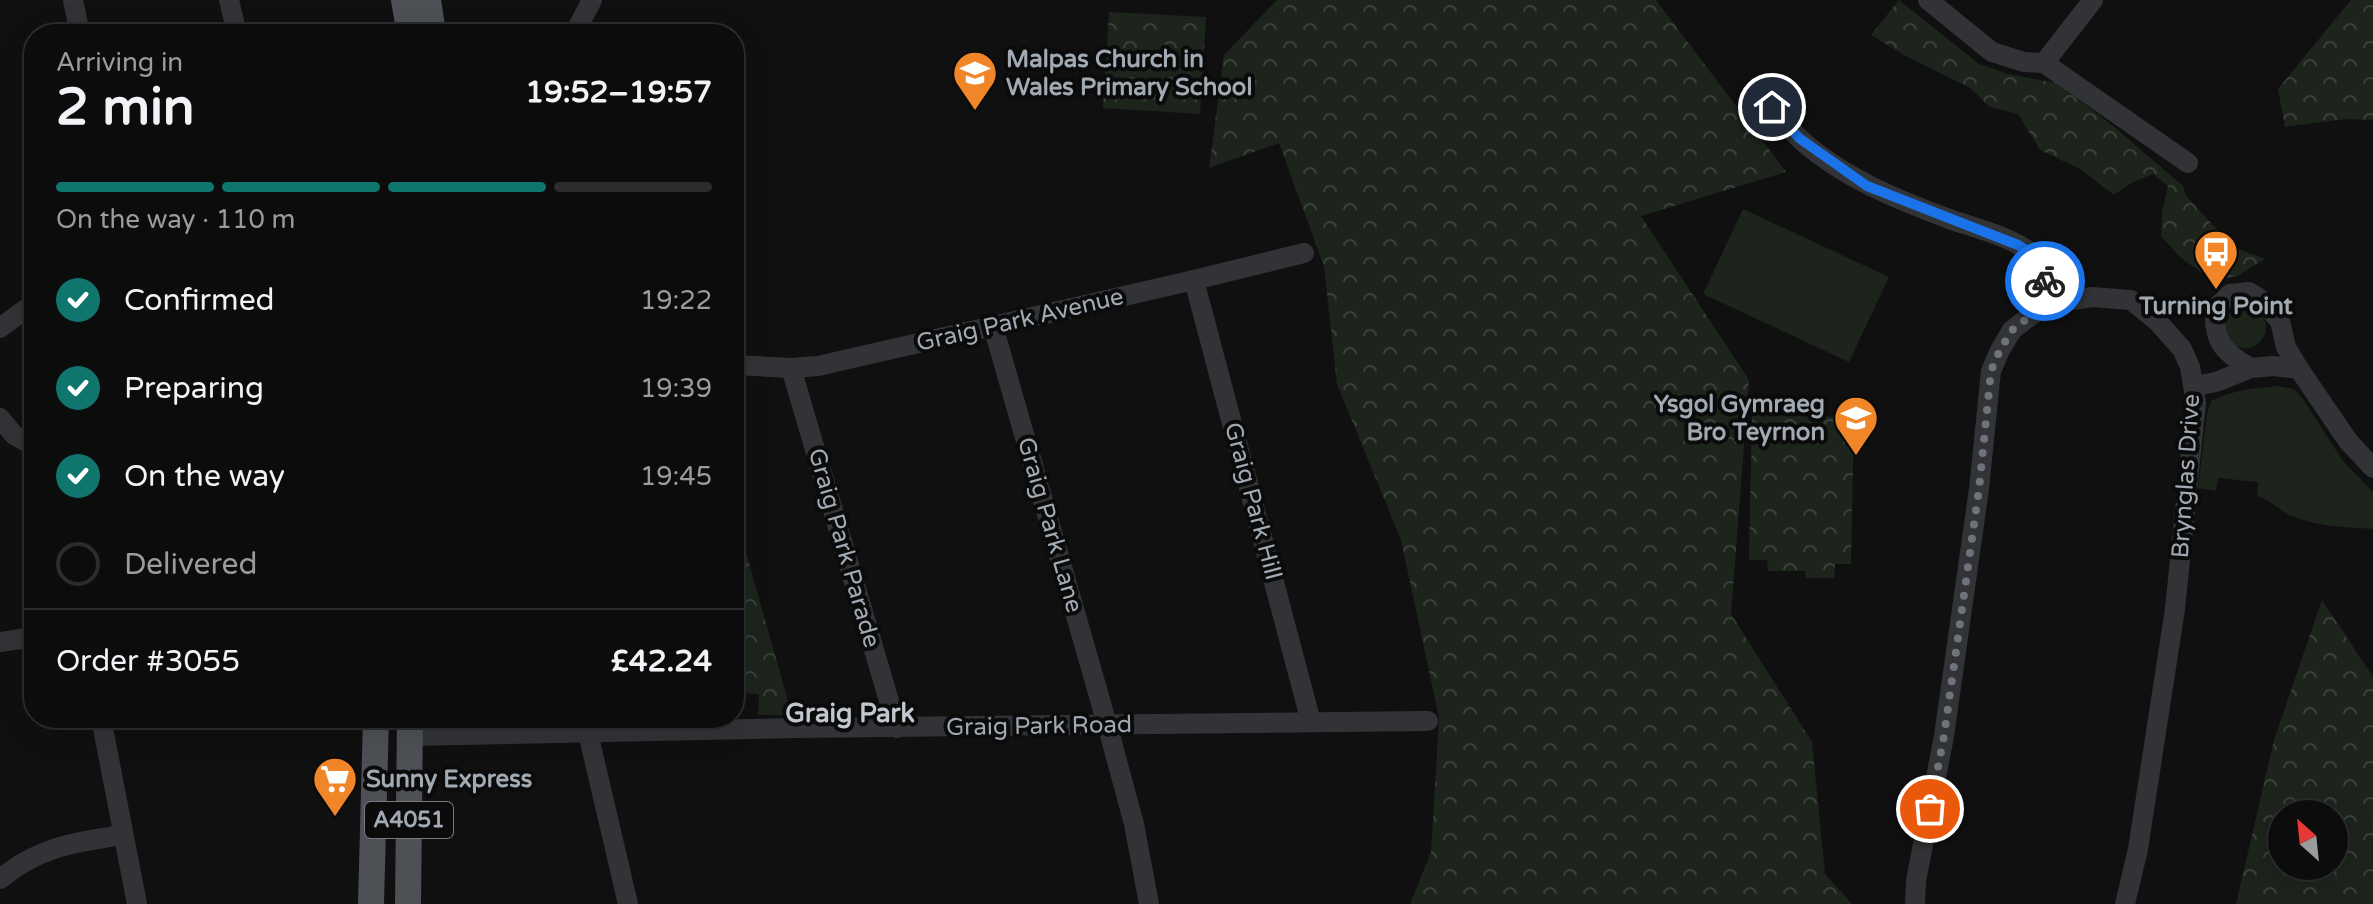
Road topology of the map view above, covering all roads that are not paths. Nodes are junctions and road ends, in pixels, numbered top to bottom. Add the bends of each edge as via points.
1 (73, 0) edge
2 (229, 0) edge
3 (404, 0) edge
4 (428, 0) edge
5 (592, 0) edge
6 (1928, 0) edge
7 (2093, 0) edge
8 (78, 24) edge
9 (235, 24) edge
10 (408, 24) edge
11 (432, 24) edge
12 (579, 24) edge
13 (2044, 63) junction
14 (1772, 107) dead end
15 (2188, 163) dead end
16 (1304, 253) dead end
17 (1194, 280) junction
18 (2053, 303) junction
19 (24, 310) edge
20 (993, 326) junction
21 (0, 328) edge
22 (744, 366) edge
23 (791, 368) junction
24 (2251, 368) junction
25 (2299, 369) junction
26 (2194, 386) junction
27 (0, 418) edge
28 (24, 440) edge
29 (2373, 468) edge
30 (24, 638) edge
31 (0, 642) edge
32 (1428, 721) dead end
33 (1311, 722) junction
34 (1107, 724) junction
35 (744, 727) edge
36 (103, 728) edge
37 (376, 728) edge
38 (410, 728) edge
39 (589, 728) edge
40 (897, 728) junction
41 (123, 835) junction
42 (0, 879) edge
43 (137, 904) edge
44 (371, 904) edge
45 (408, 904) edge
46 (628, 904) edge
47 (1149, 904) edge
48 (1915, 904) edge
49 (2125, 904) edge

1 - 8 street
2 - 9 street
3 - 10 main road
4 - 11 main road
5 - 12 street
6 - 13 street via 1992,52
7 - 13 street
13 - 15 street
14 - 18 street via 1799,138 1867,186 2033,254
16 - 17 street, Graig Park Avenue
17 - 20 street, Graig Park Avenue
17 - 33 street, Graig Park Hill
18 - 26 street, Brynglas Drive via 2092,297 2131,300 2182,349
18 - 48 street, Brynglas Drive via 2012,330 1991,371 1944,736
19 - 21 street
20 - 23 street, Graig Park Avenue
20 - 34 street, Graig Park Lane
22 - 23 street, Graig Park Avenue
23 - 40 street, Graig Park Parade
24 - 25 street
24 - 25 street via 2234,359 2214,329 2215,309 2230,294 2249,292 2260,299 2280,321
24 - 26 street
25 - 29 street
26 - 49 street, Brynglas Drive via 2175,609
27 - 28 street
30 - 31 street
32 - 33 street, Graig Park Road
33 - 34 street, Graig Park Road
34 - 40 street, Graig Park Road
34 - 47 street, Graig Park Lane
35 - 40 street, Graig Park Road
36 - 41 street
37 - 44 main road, A4051
38 - 45 main road, A4051
39 - 46 street
41 - 42 street via 68,843 18,864
41 - 43 street

